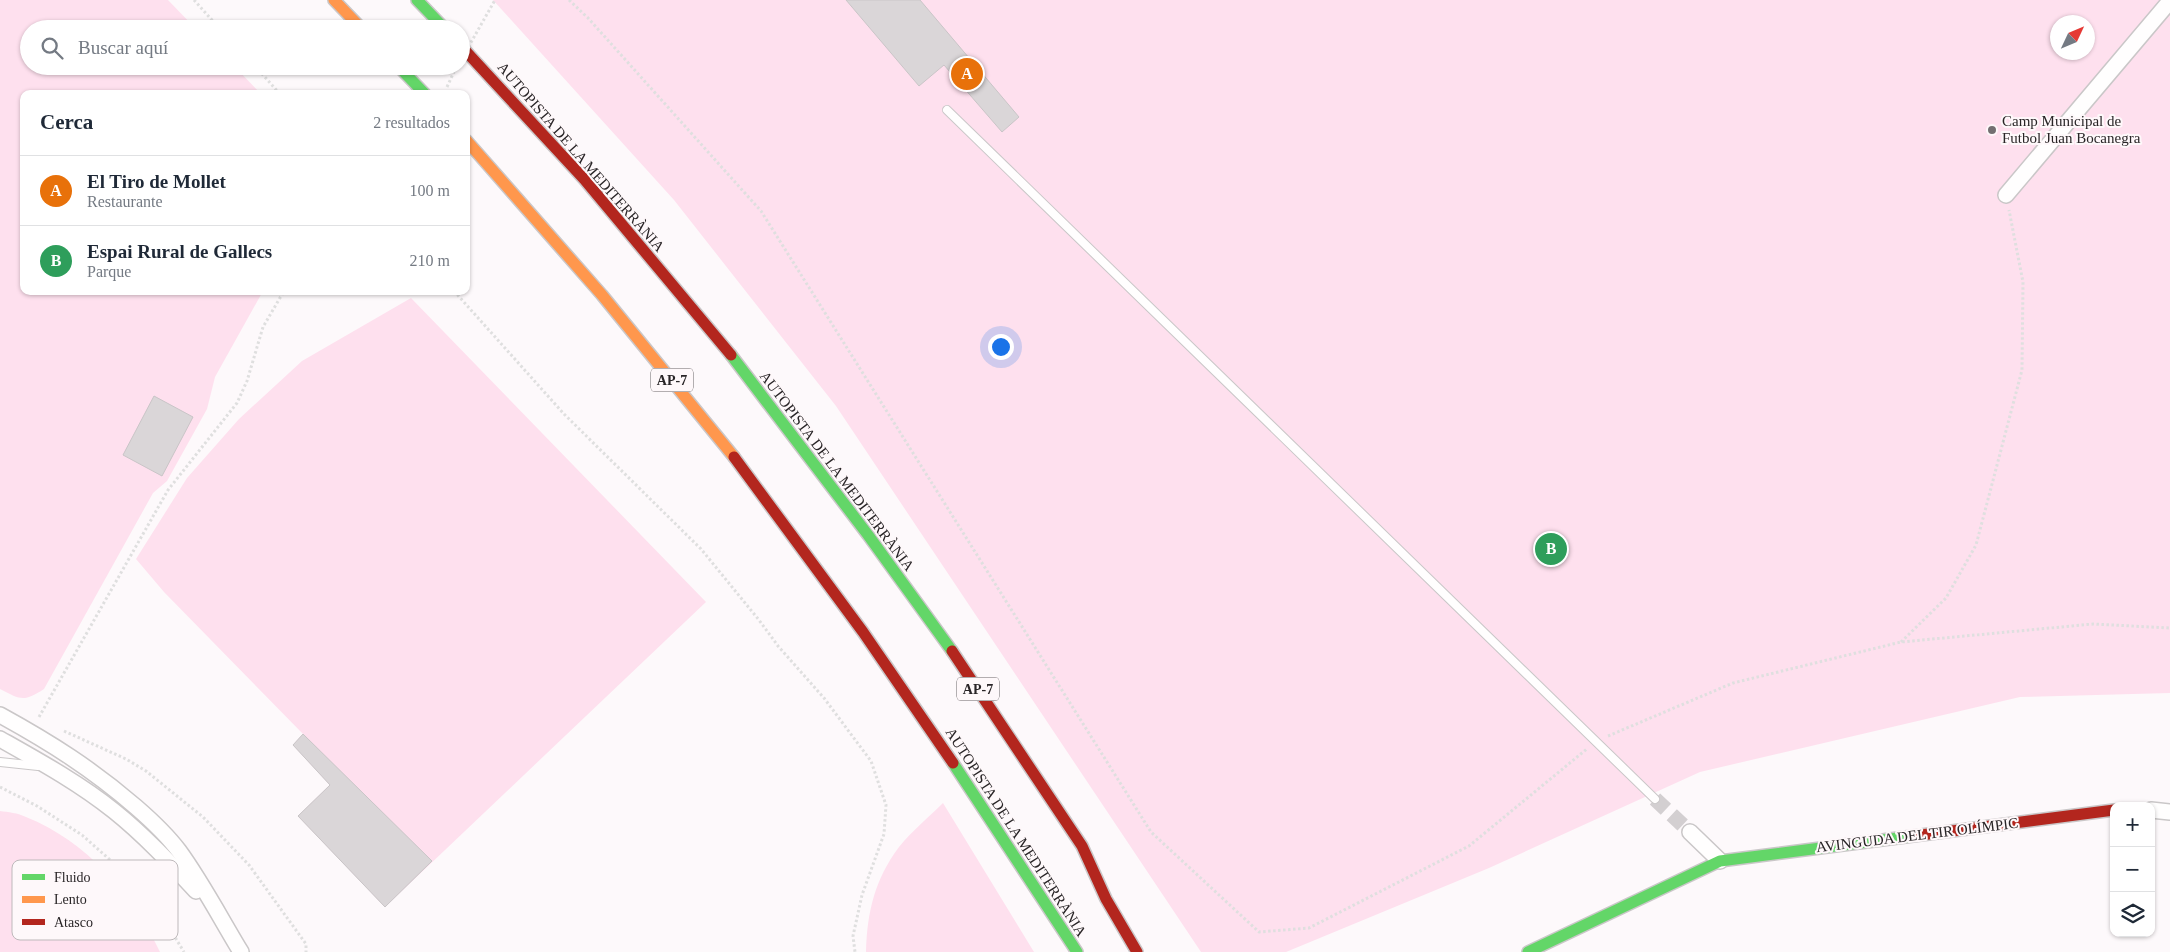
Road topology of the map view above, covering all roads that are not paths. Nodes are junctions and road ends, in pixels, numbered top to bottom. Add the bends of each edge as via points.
1 (334, 0) edge
2 (417, 0) edge
3 (2170, 1) edge
4 (353, 20) edge
5 (436, 20) edge
6 (470, 56) edge
7 (407, 75) edge
8 (421, 90) edge
9 (946, 110) dead end
10 (470, 145) edge
11 (2006, 195) road end
12 (0, 715) edge
13 (1, 739) edge
14 (48, 741) junction
15 (0, 762) edge
16 (54, 771) junction
17 (1655, 799) tunnel mouth
18 (2155, 810) edge
19 (2110, 811) edge
20 (2170, 812) edge
21 (1690, 832) tunnel mouth
22 (1082, 846) junction
23 (165, 860) edge
24 (1720, 861) junction
25 (178, 873) edge
26 (1111, 882) dead end
27 (218, 914) junction
28 (241, 952) edge
29 (1077, 952) edge
30 (1137, 952) edge
31 (1528, 952) edge

1 - 4 main road
2 - 5 main road
3 - 11 street
6 - 22 main road, AUTOPISTA DE LA MEDITERRÀNIA / AP-7 via 584,179 740,366 969,674
7 - 8 main road
9 - 17 lane
10 - 29 main road, AUTOPISTA DE LA MEDITERRÀNIA / AP-7 via 602,295 738,462 918,710
12 - 14 street
13 - 14 street via 24,746
13 - 16 street
14 - 27 street via 118,791 150,820 179,850
15 - 16 lane via 30,764
16 - 23 street via 91,794 135,829
18 - 20 street
19 - 24 main road, AVINGUDA DEL TIR OLÍMPIC
21 - 24 street
22 - 26 main road
22 - 30 main road, AUTOPISTA DE LA MEDITERRÀNIA / AP-7 via 1106,899
24 - 31 main road, AVINGUDA DEL TIR OLÍMPIC
25 - 27 street
27 - 28 street

